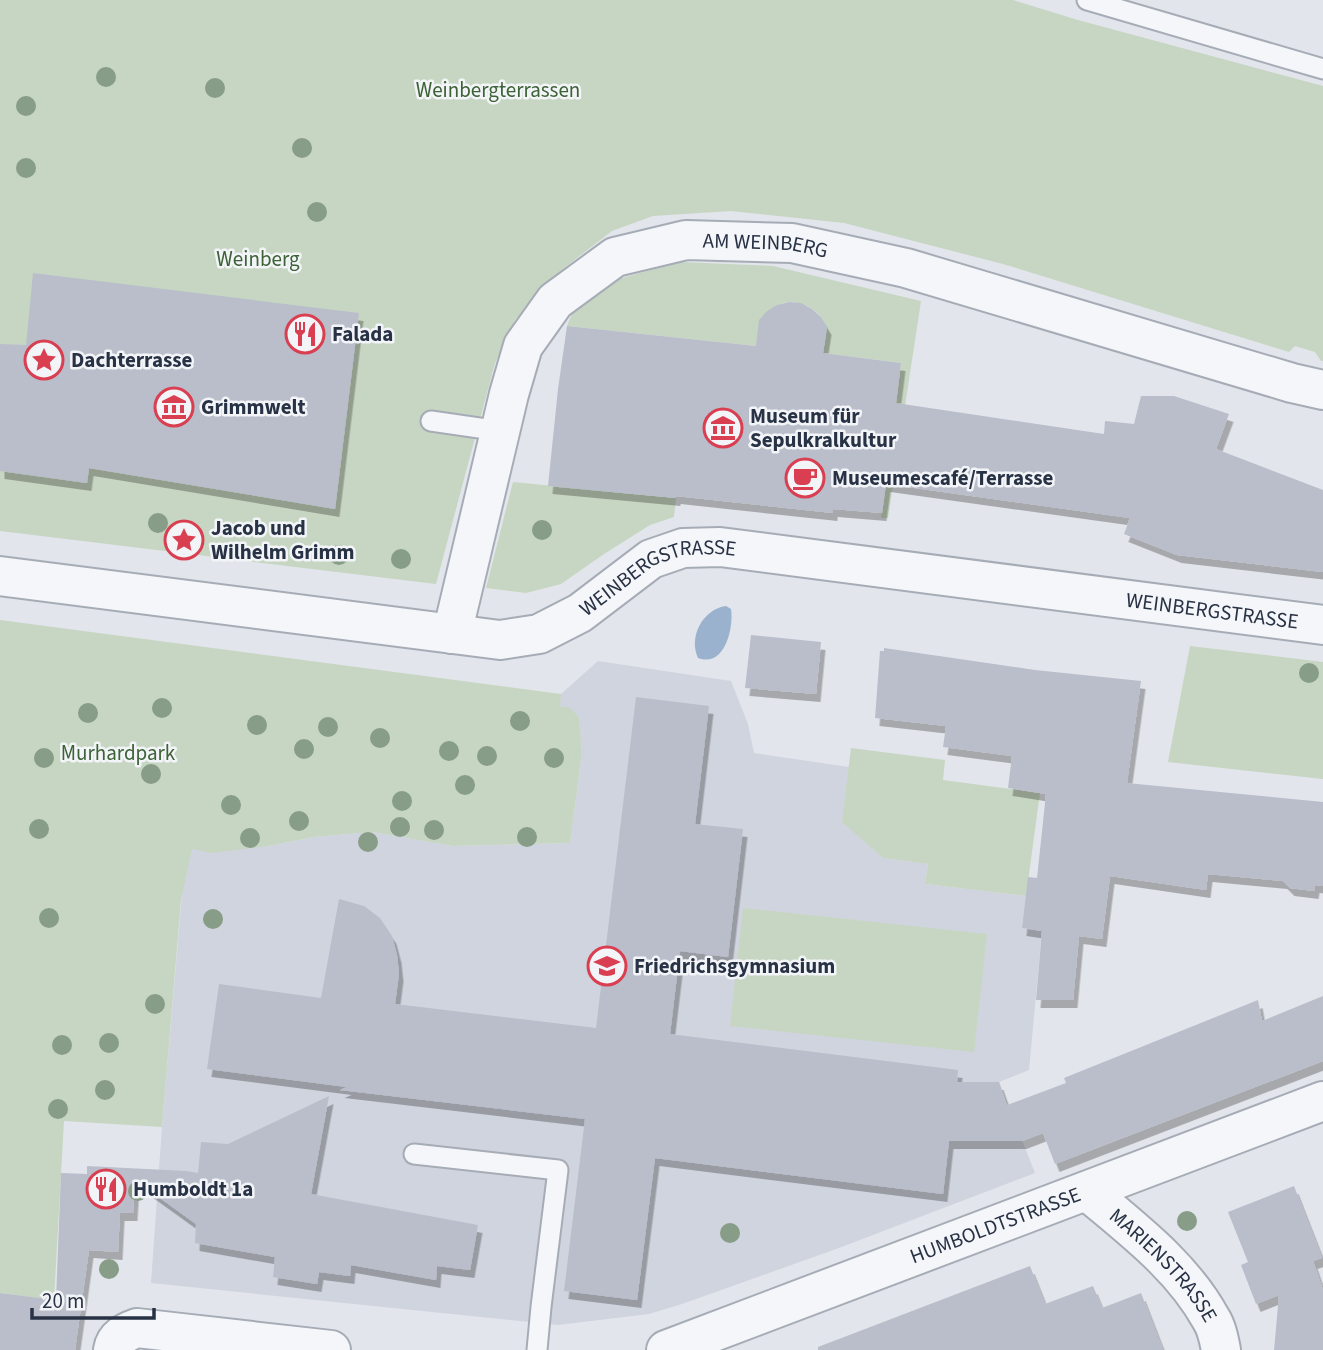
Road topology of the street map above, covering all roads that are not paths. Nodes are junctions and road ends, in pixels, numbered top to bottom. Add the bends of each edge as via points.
1 (1087, 0) edge
2 (1323, 69) edge
3 (1323, 390) edge
4 (431, 421) dead end
5 (500, 431) junction
6 (0, 576) edge
7 (1323, 625) edge
8 (452, 634) junction
9 (1323, 1101) edge
10 (414, 1154) dead end
11 (1087, 1191) junction
12 (113, 1350) edge
13 (331, 1350) edge
14 (537, 1350) edge
15 (666, 1350) edge
16 (1221, 1350) edge

1 - 2 lane
3 - 5 street, AM WEINBERG via 906,268 792,243 686,240 615,257 555,302 523,346
4 - 5 lane
5 - 8 street, AM WEINBERG
6 - 8 street, WEINBERGSTRASSE
7 - 8 street, WEINBERGSTRASSE via 720,547 683,548 651,559 580,612 539,634 500,640
9 - 11 street, HUMBOLDTSTRASSE
10 - 14 lane via 558,1170
11 - 15 street, HUMBOLDTSTRASSE
11 - 16 street, MARIENSTRASSE via 1183,1277 1212,1319
12 - 13 street via 125,1332 137,1328

